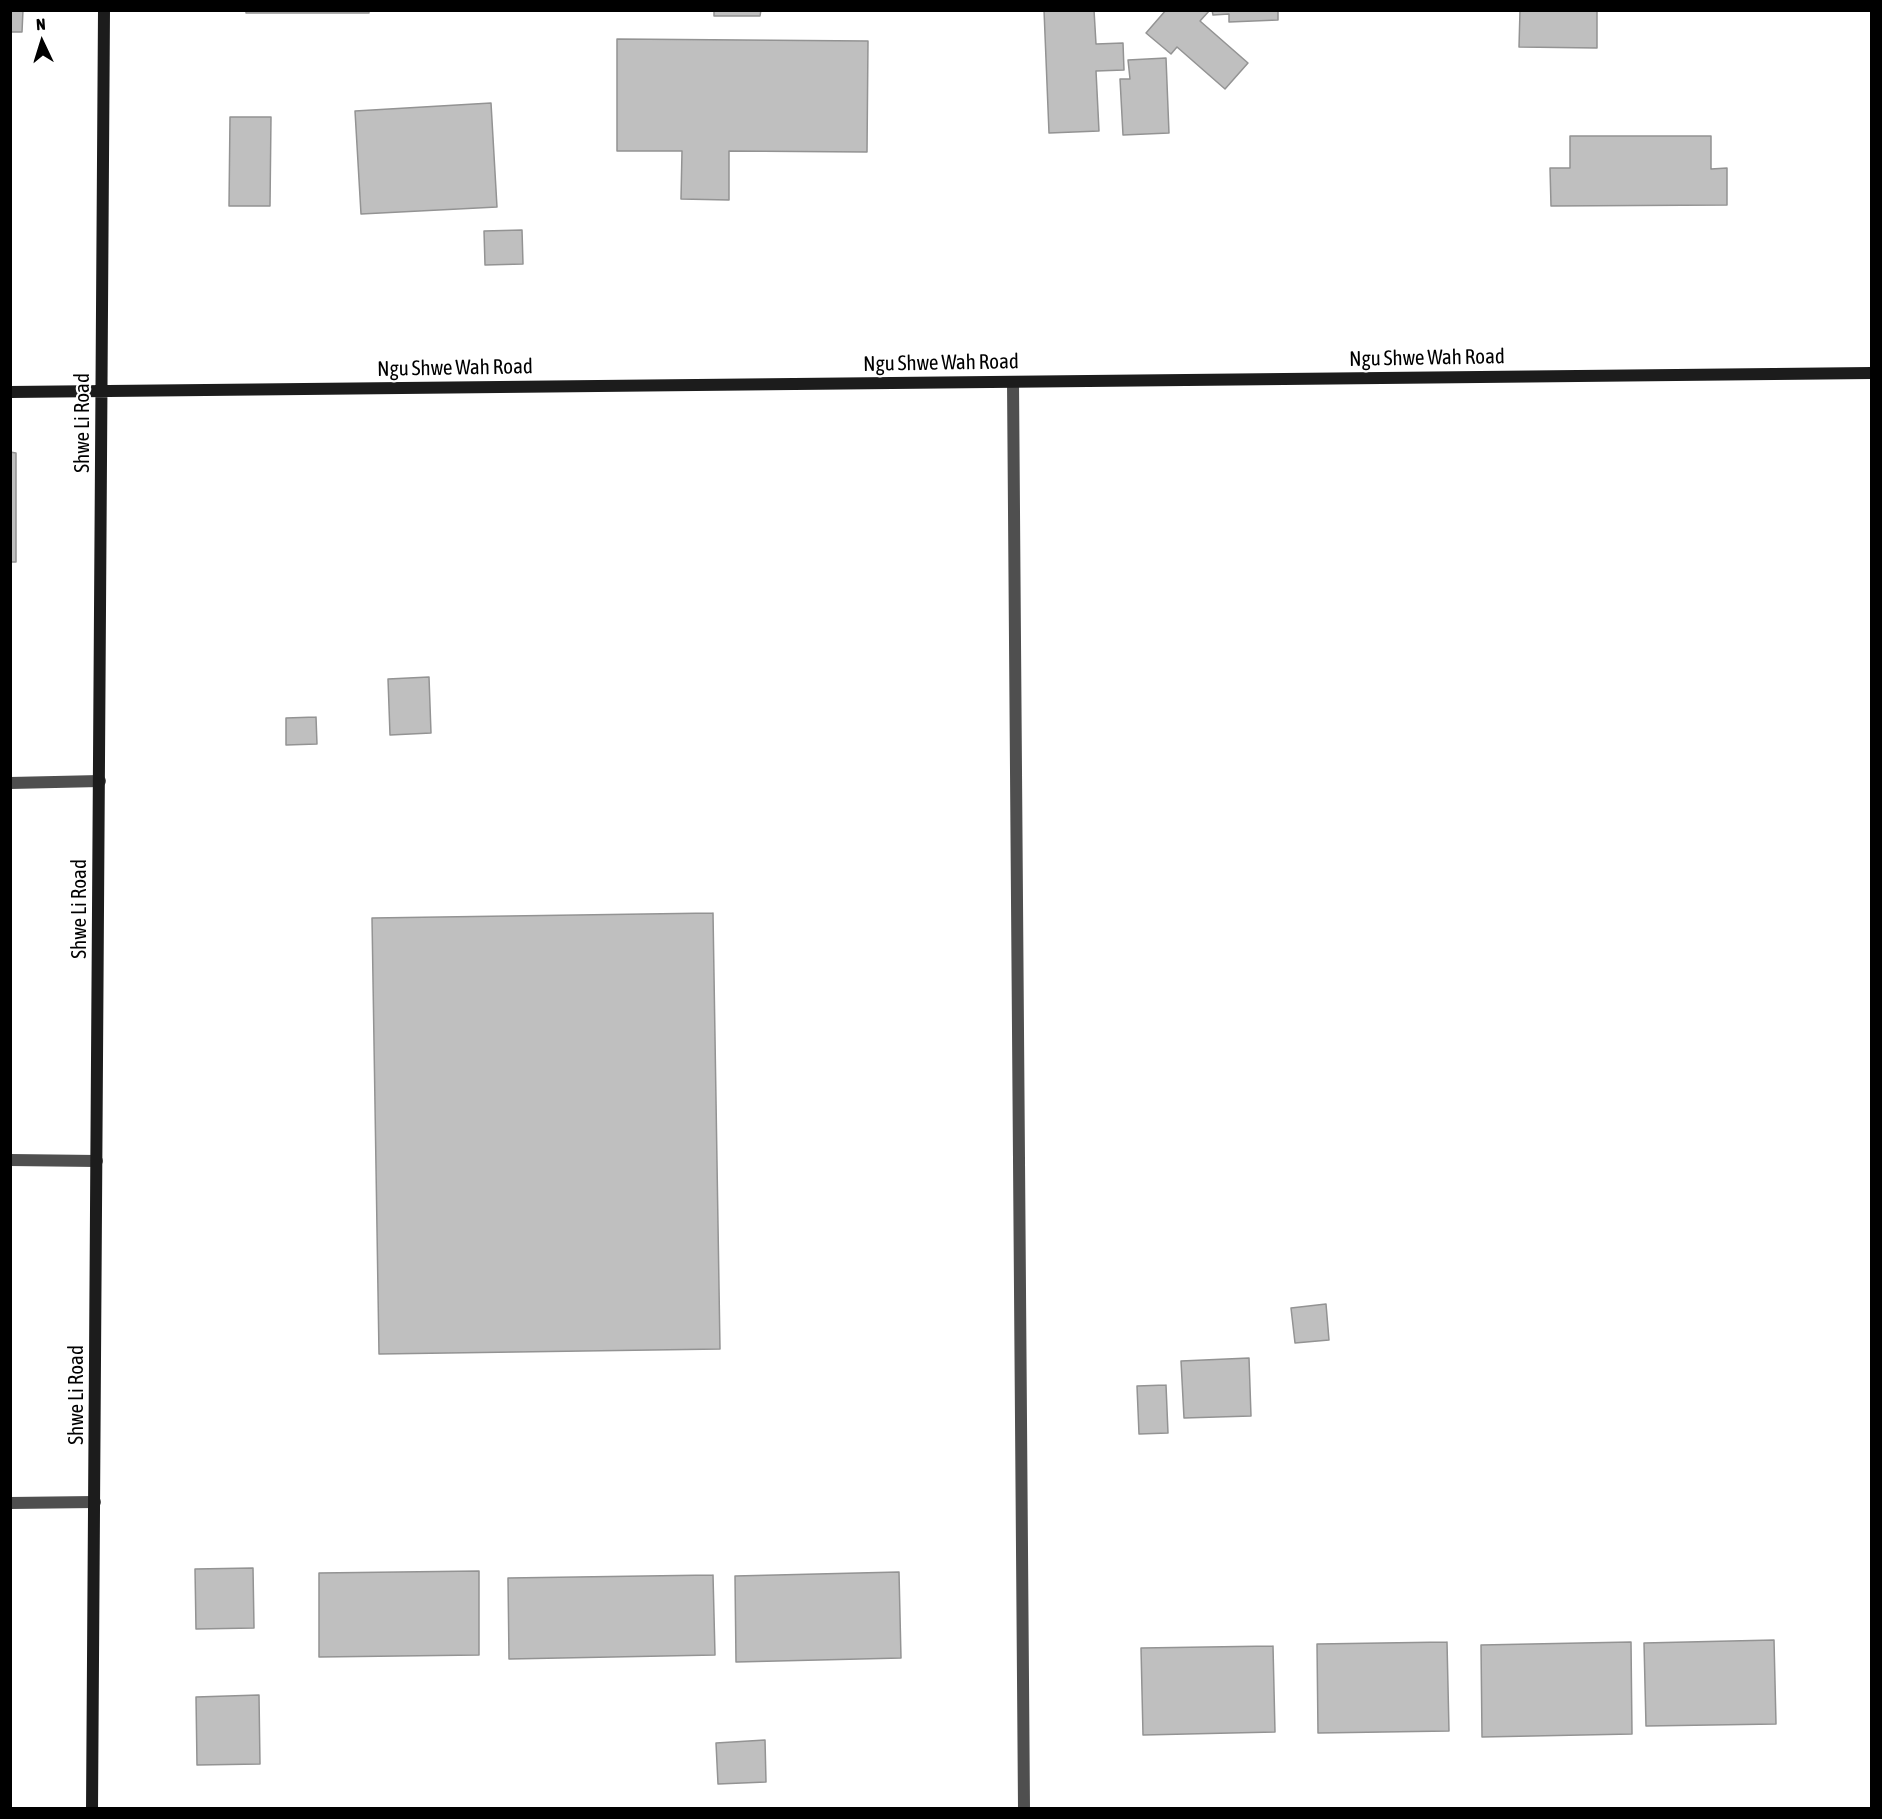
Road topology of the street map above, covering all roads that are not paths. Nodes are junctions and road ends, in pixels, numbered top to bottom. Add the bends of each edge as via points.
1 (104, 10) edge
2 (1872, 373) edge
3 (1013, 382) junction
4 (10, 392) edge
5 (102, 392) junction
6 (100, 781) junction
7 (10, 783) edge
8 (10, 1160) edge
9 (97, 1161) junction
10 (95, 1502) junction
11 (10, 1503) edge
12 (92, 1809) edge
13 (1024, 1809) edge

1 - 5 street, Shwe Li Road
2 - 3 street, Ngu Shwe Wah Road
3 - 5 street, Ngu Shwe Wah Road
3 - 13 street
4 - 5 street, Ngu Shwe Wah Road
5 - 6 street, Shwe Li Road
6 - 7 street
6 - 9 street, Shwe Li Road
8 - 9 street
9 - 10 street, Shwe Li Road
10 - 11 street
10 - 12 street, Shwe Li Road

